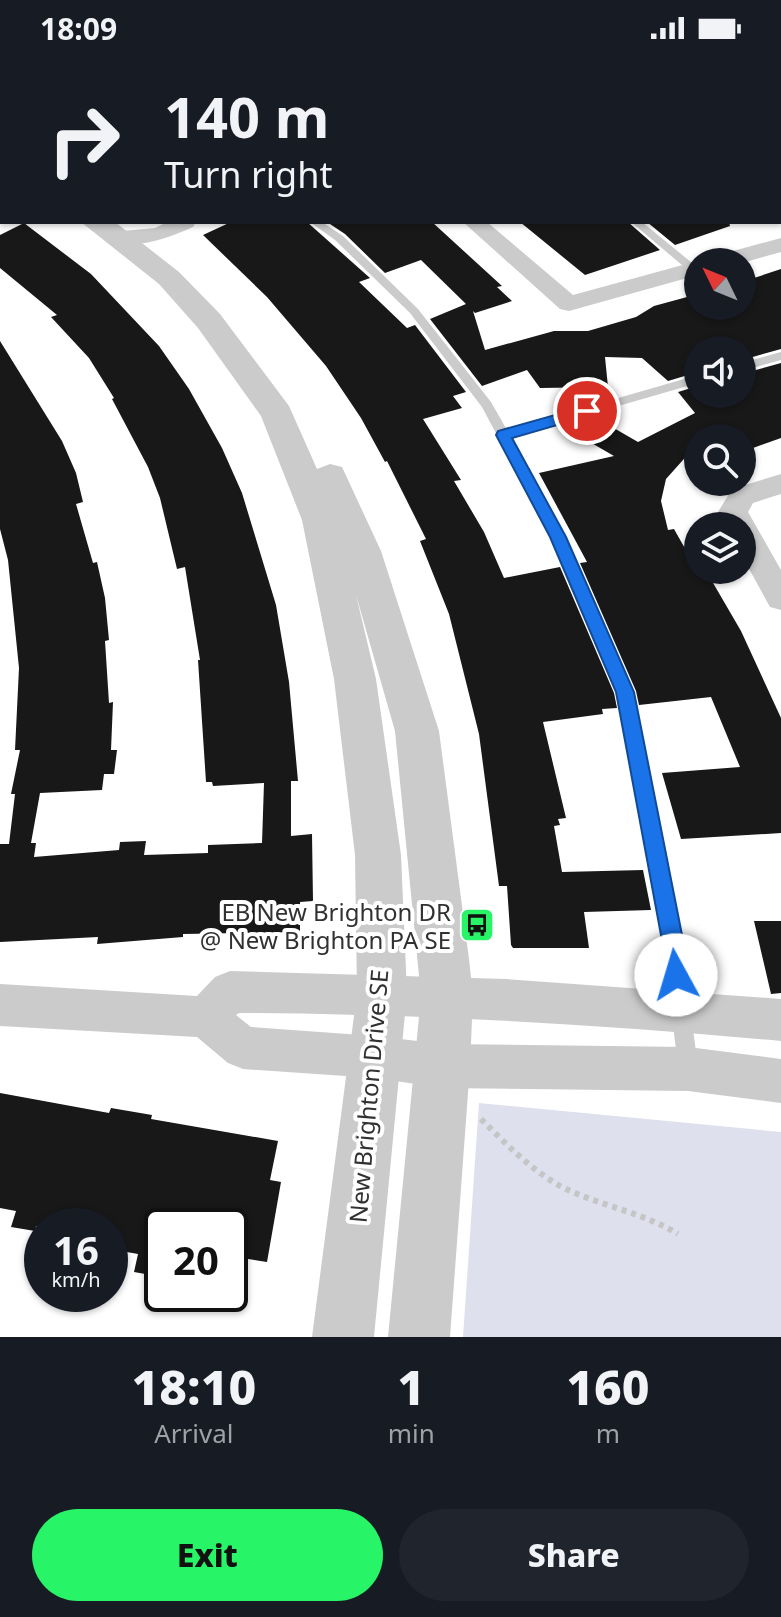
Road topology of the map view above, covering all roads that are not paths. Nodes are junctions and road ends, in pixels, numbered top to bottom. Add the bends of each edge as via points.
1 (318, 224) edge
2 (476, 224) edge
3 (639, 224) edge
4 (140, 227) edge
5 (781, 245) edge
6 (756, 252) edge
7 (684, 259) edge
8 (684, 271) edge
9 (781, 356) edge
10 (756, 363) edge
11 (684, 383) edge
12 (503, 435) junction
13 (781, 484) edge
14 (733, 512) edge
15 (756, 554) edge
16 (781, 598) edge
17 (382, 993) junction
18 (447, 996) junction
19 (0, 1005) edge
20 (680, 1010) junction
21 (205, 1017) junction
22 (781, 1020) edge
23 (375, 1057) junction
24 (443, 1066) junction
25 (688, 1069) junction
26 (781, 1081) edge
27 (343, 1337) edge
28 (419, 1337) edge

1 - 12 lane via 414,311 487,405
2 - 8 street via 569,304
3 - 7 lane
4 - 17 street, New Brighton Drive SE via 169,278 209,321 277,414 320,520 355,679 378,855
4 - 18 street, New Brighton Drive SE via 245,329 305,415 362,551 417,731
5 - 6 street
9 - 10 lane
11 - 12 lane
12 - 20 lane via 558,537 625,692
13 - 14 street via 742,496
15 - 16 street
17 - 18 street
17 - 21 street via 230,992
17 - 23 street, New Brighton Drive SE
18 - 20 street
18 - 24 street, New Brighton Drive SE
19 - 21 street
20 - 22 street
20 - 25 lane
21 - 23 street via 243,1048
23 - 24 street
23 - 27 street, New Brighton Drive SE
24 - 25 street
24 - 28 street, New Brighton Drive SE
25 - 26 street

